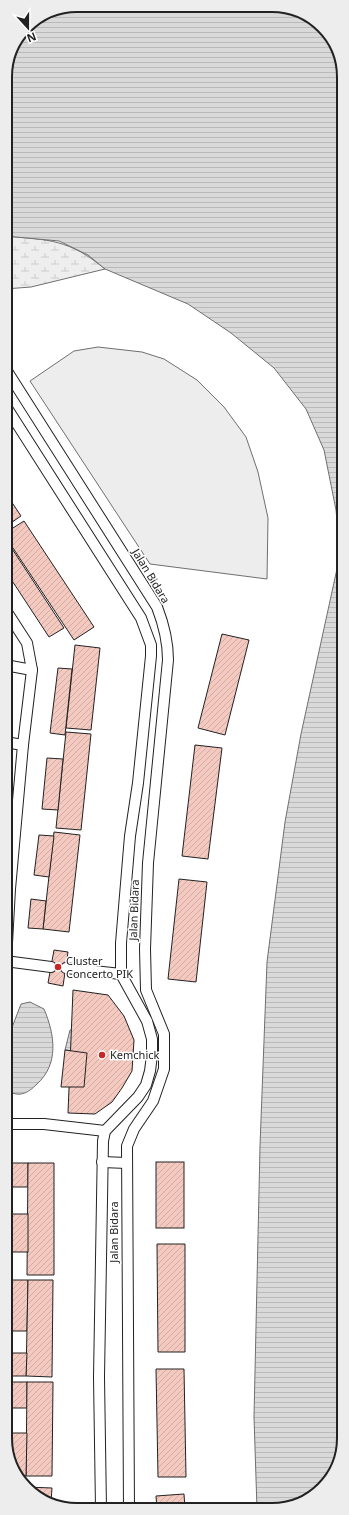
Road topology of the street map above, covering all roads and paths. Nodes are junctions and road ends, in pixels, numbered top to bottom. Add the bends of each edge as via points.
1 (12, 379) edge
2 (12, 417) edge
3 (12, 620) edge
4 (168, 642) junction
5 (151, 645) junction
6 (12, 667) edge
7 (32, 670) junction
8 (12, 743) edge
9 (23, 745) junction
10 (138, 784) junction
11 (155, 786) junction
12 (12, 819) edge
13 (16, 820) junction
14 (12, 854) edge
15 (12, 962) edge
16 (51, 967) dead end
17 (66, 968) dead end
18 (121, 974) junction
19 (12, 1124) edge
20 (105, 1131) junction
21 (102, 1162) junction
22 (127, 1163) junction
23 (101, 1503) edge
24 (129, 1503) edge

1 - 4 street, Jalan Bidara via 157,607
2 - 5 street, Jalan Bidara via 141,618
3 - 7 street via 27,643
4 - 5 street
4 - 11 street, Jalan Bidara
5 - 10 street, Jalan Bidara
6 - 7 street
7 - 9 street
8 - 9 street
9 - 13 street
10 - 11 street
10 - 18 street, Jalan Bidara via 130,836 122,927
11 - 22 street, Jalan Bidara via 148,863 145,971 146,990 164,1034 165,1063 153,1101 134,1129 127,1146
12 - 13 street
13 - 14 street
15 - 16 street
17 - 18 street
18 - 20 street via 147,1021 152,1039 152,1055 146,1085 138,1097
19 - 20 street via 44,1124
20 - 21 street, Jalan Bidara
21 - 22 street
21 - 23 street, Jalan Bidara via 99,1377
22 - 24 street, Jalan Bidara

